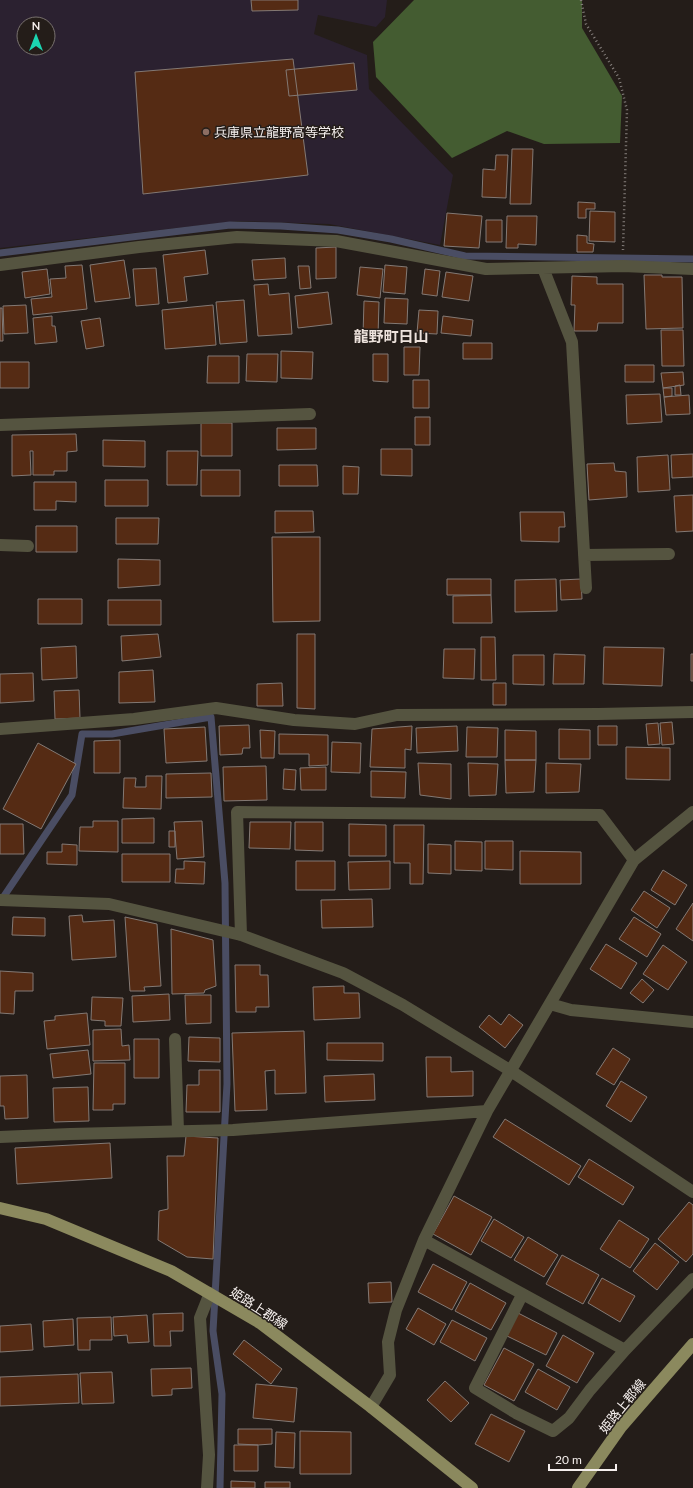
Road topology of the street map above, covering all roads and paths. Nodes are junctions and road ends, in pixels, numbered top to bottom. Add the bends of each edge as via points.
1 (581, 0) edge
2 (0, 265) edge
3 (622, 266) junction
4 (543, 268) junction
5 (693, 269) edge
6 (310, 414) dead end
7 (0, 425) edge
8 (0, 545) edge
9 (28, 546) dead end
10 (669, 554) dead end
11 (584, 555) junction
12 (586, 588) dead end
13 (693, 712) edge
14 (0, 729) edge
15 (693, 812) edge
16 (634, 860) junction
17 (0, 900) edge
18 (242, 935) junction
19 (550, 1004) junction
20 (693, 1022) edge
21 (175, 1039) dead end
22 (511, 1071) junction
23 (487, 1111) junction
24 (178, 1131) junction
25 (0, 1137) edge
26 (693, 1192) edge
27 (0, 1208) edge
28 (424, 1240) junction
29 (693, 1279) edge
30 (210, 1293) junction
31 (522, 1295) junction
32 (693, 1344) edge
33 (625, 1350) junction
34 (371, 1407) junction
35 (207, 1488) edge
36 (472, 1488) edge
37 (578, 1488) edge

1 - 3 path via 586,24 618,78 627,110
2 - 4 street via 237,237 336,241 486,269
3 - 4 street
3 - 5 street
4 - 11 street via 572,342
6 - 7 street
8 - 9 street
10 - 11 street
11 - 12 street
13 - 14 street via 397,715 355,724 294,720 216,708 134,719
15 - 16 street
16 - 18 street via 600,815 237,812
16 - 19 street
17 - 18 street via 108,904
18 - 22 street via 342,972 403,1005
19 - 20 street via 571,1010
19 - 22 street
21 - 24 street
22 - 23 street
22 - 26 street
23 - 24 street via 234,1130
23 - 28 street
24 - 25 street
27 - 30 main road, 姫路上郡線 via 53,1222 171,1271
28 - 31 street
28 - 34 street via 396,1310 388,1342 390,1375
29 - 33 street
30 - 34 main road, 姫路上郡線 via 260,1323
30 - 35 street via 200,1318 209,1455
31 - 33 street
31 - 33 street via 476,1388 516,1413 553,1432 569,1418
32 - 37 main road, 姫路上郡線 via 621,1427
34 - 36 main road, 姫路上郡線

